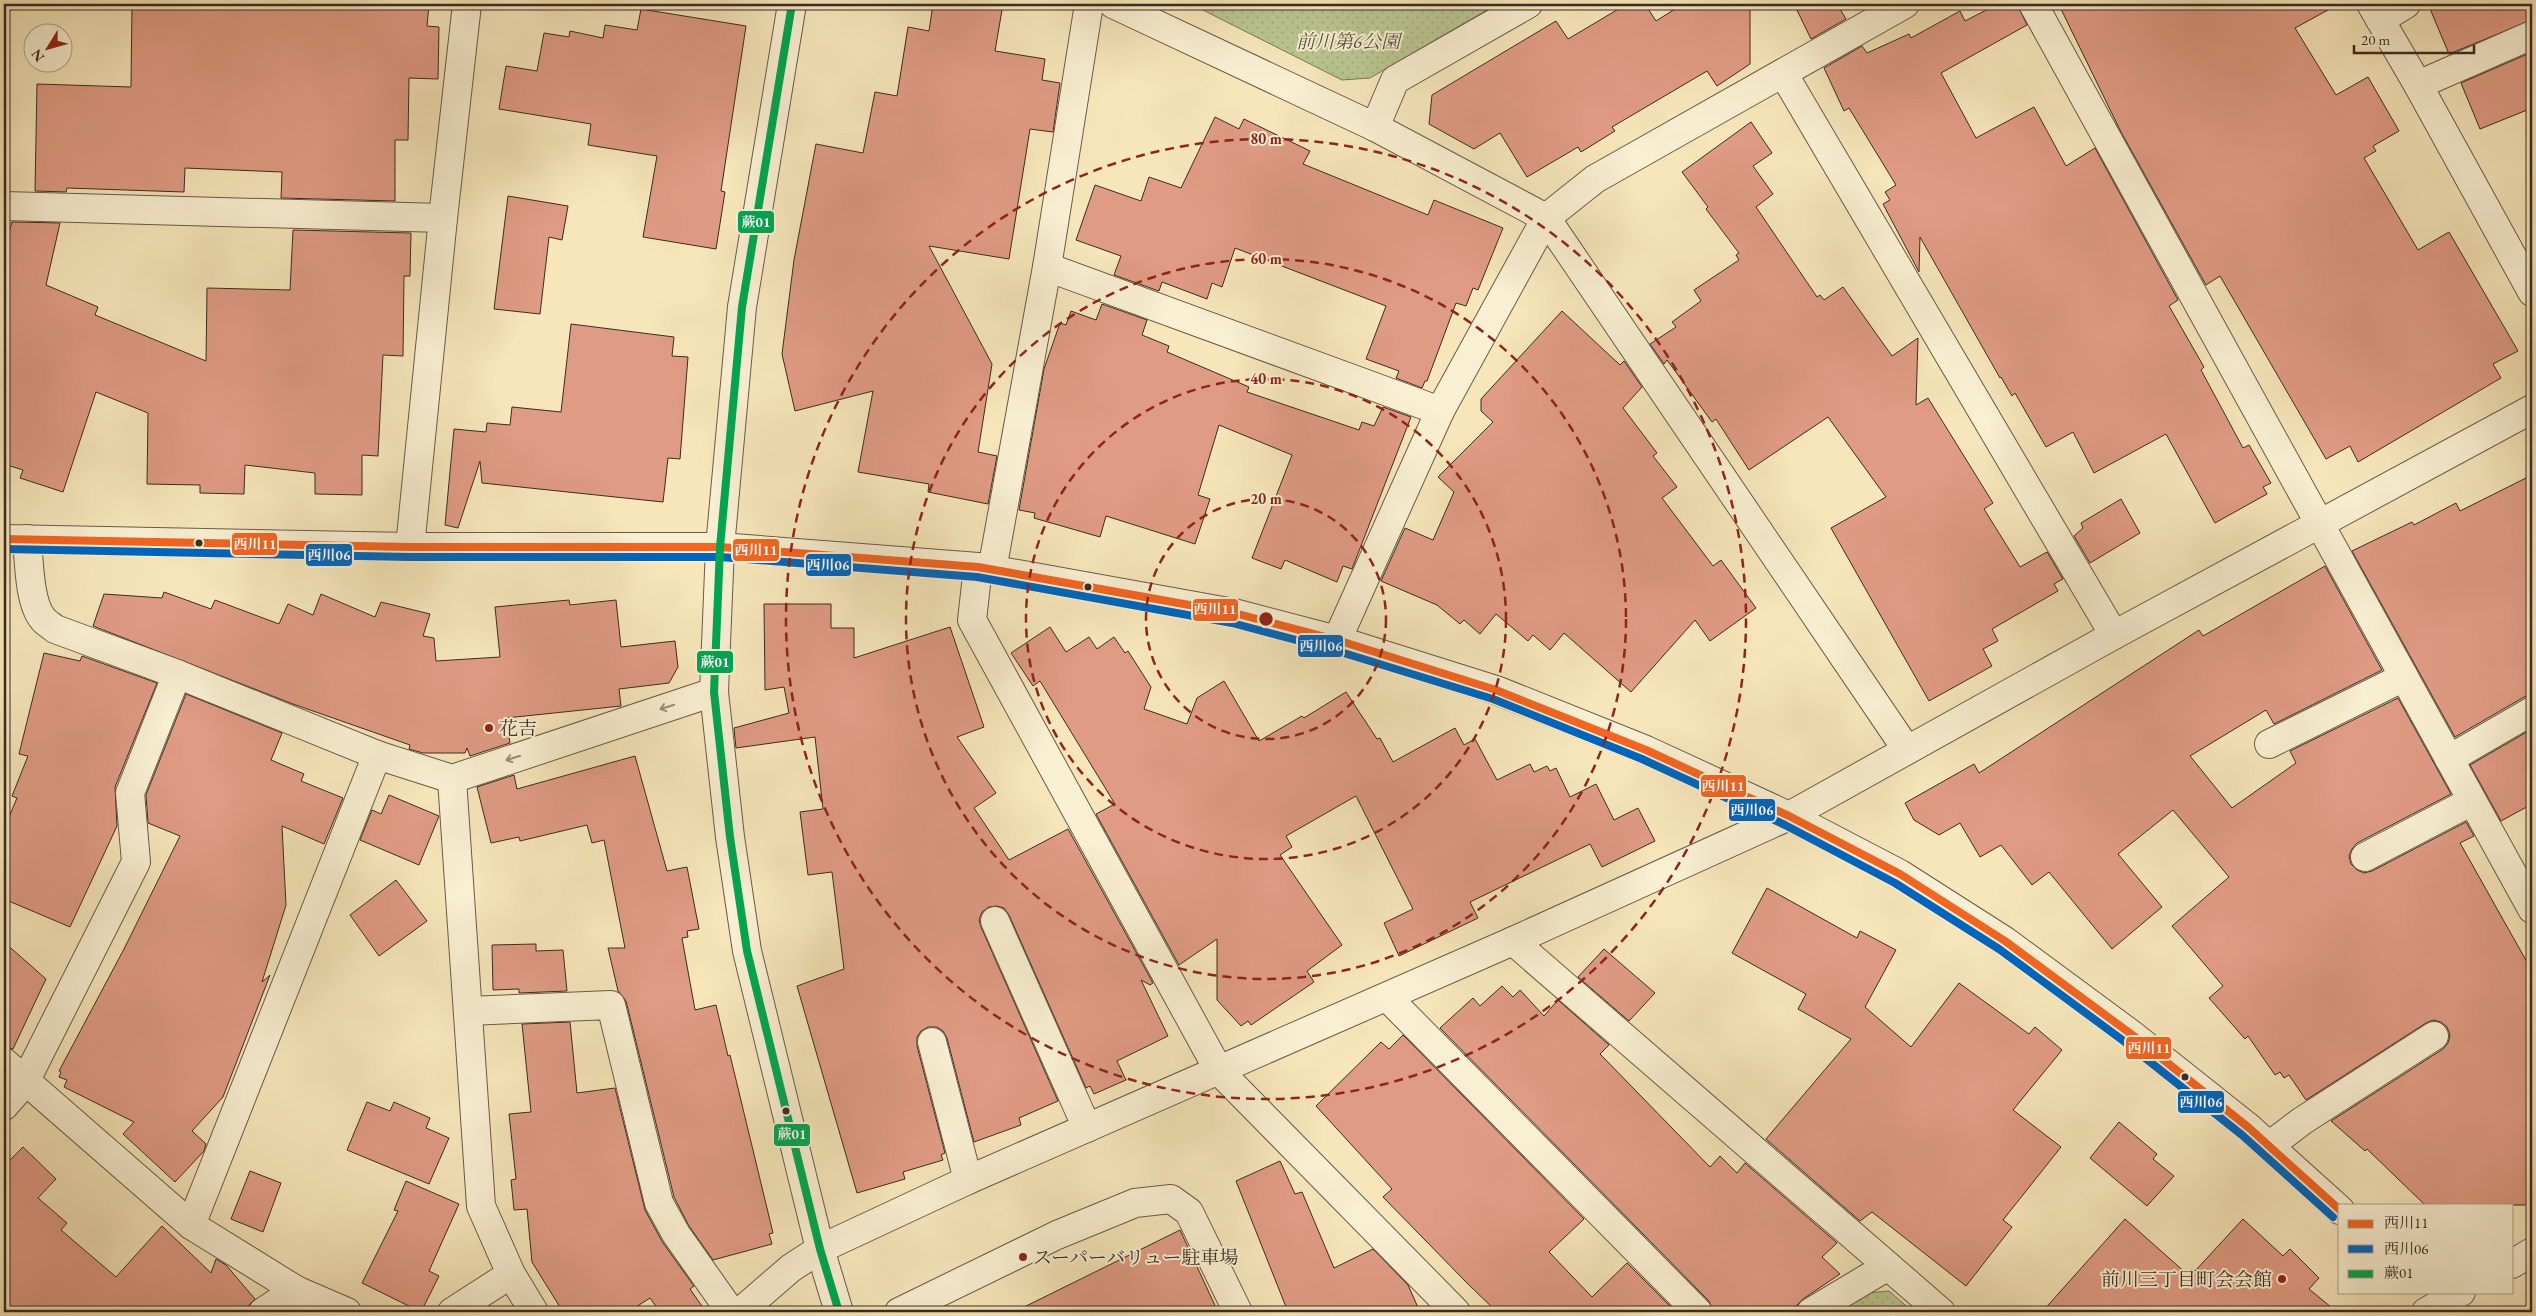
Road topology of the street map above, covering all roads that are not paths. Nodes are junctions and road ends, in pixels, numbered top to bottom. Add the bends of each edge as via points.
1 (467, 4) edge
2 (792, 4) edge
3 (1089, 4) edge
4 (1112, 4) edge
5 (1528, 4) edge
6 (1905, 4) edge
7 (2034, 4) edge
8 (2406, 4) edge
9 (2375, 12) edge
10 (2532, 35) edge
11 (1783, 73) junction
12 (2418, 84) junction
13 (1375, 127) junction
14 (4, 206) edge
15 (443, 218) junction
16 (1546, 218) junction
17 (1047, 267) junction
18 (2532, 292) edge
19 (2532, 409) edge
20 (1440, 411) junction
21 (2319, 524) junction
22 (16, 539) edge
23 (410, 547) junction
24 (720, 548) junction
25 (985, 569) junction
26 (2114, 635) junction
27 (1338, 640) junction
28 (177, 674) junction
29 (2404, 677) junction
30 (714, 692) junction
31 (2532, 712) edge
32 (2269, 744) dead end
33 (1907, 750) junction
34 (377, 755) junction
35 (2449, 759) junction
36 (452, 779) junction
37 (2472, 801) junction
38 (1789, 816) junction
39 (2365, 857) dead end
40 (2532, 909) edge
41 (995, 922) dead end
42 (1513, 941) junction
43 (1387, 997) junction
44 (468, 1011) junction
45 (2434, 1036) dead end
46 (932, 1042) dead end
47 (4, 1062) edge
48 (1219, 1071) junction
49 (26, 1082) junction
50 (4, 1106) edge
51 (1087, 1128) junction
52 (2269, 1146) junction
53 (968, 1180) junction
54 (2338, 1208) edge
55 (191, 1226) junction
56 (820, 1249) junction
57 (2532, 1252) edge
58 (2514, 1263) edge
59 (1888, 1266) junction
60 (511, 1274) junction
61 (296, 1290) junction
62 (263, 1312) edge
63 (347, 1312) edge
64 (452, 1312) edge
65 (534, 1312) edge
66 (731, 1312) edge
67 (740, 1312) edge
68 (839, 1312) edge
69 (899, 1312) edge
70 (1238, 1312) edge
71 (1456, 1312) edge
72 (1698, 1312) edge
73 (1811, 1312) edge
74 (1941, 1312) edge

1 - 15 street
2 - 24 street via 742,307
3 - 17 street
4 - 13 street
5 - 13 street via 1394,80
6 - 11 street
7 - 21 street
8 - 9 street
9 - 12 street
10 - 12 street
11 - 16 street via 1596,179
11 - 26 street
12 - 18 street
13 - 16 street
14 - 15 street
15 - 23 street
16 - 20 street
16 - 33 street
17 - 20 street
17 - 25 street
19 - 21 street
20 - 27 street
21 - 26 street
21 - 29 street
22 - 23 street
22 - 28 street via 43,619 55,629
23 - 24 street
24 - 25 street
24 - 30 street
25 - 27 street via 1234,613
25 - 48 street via 972,620
26 - 33 street
27 - 38 street via 1496,690 1646,750
28 - 34 street
28 - 49 street via 130,793 136,862
29 - 32 street
29 - 35 street
30 -> 36 street
30 - 56 street via 730,837 748,951
31 - 35 street
33 - 38 street
34 - 36 street
34 - 55 street
35 - 37 street
36 - 44 street
37 - 39 street
37 - 40 street
38 - 42 street
38 - 52 street via 1900,874 2005,941 2131,1034
41 - 51 street
42 - 43 street
42 - 59 street
43 - 48 street
43 - 72 street
44 - 60 street via 481,1206
44 - 66 street via 611,1005 659,1203 676,1234
45 - 52 street
46 - 53 street
47 - 49 street
48 - 51 street
48 - 71 street
49 - 50 street
49 - 55 street
51 - 53 street
52 - 54 street
53 - 56 street
55 - 61 street
56 - 67 street via 791,1268
56 - 68 street
57 - 58 street
59 - 73 street
59 - 74 street
60 - 64 street
60 - 65 street
61 - 62 street
61 - 63 street
69 - 70 street via 1074,1228 1135,1203 1171,1199 1189,1212

